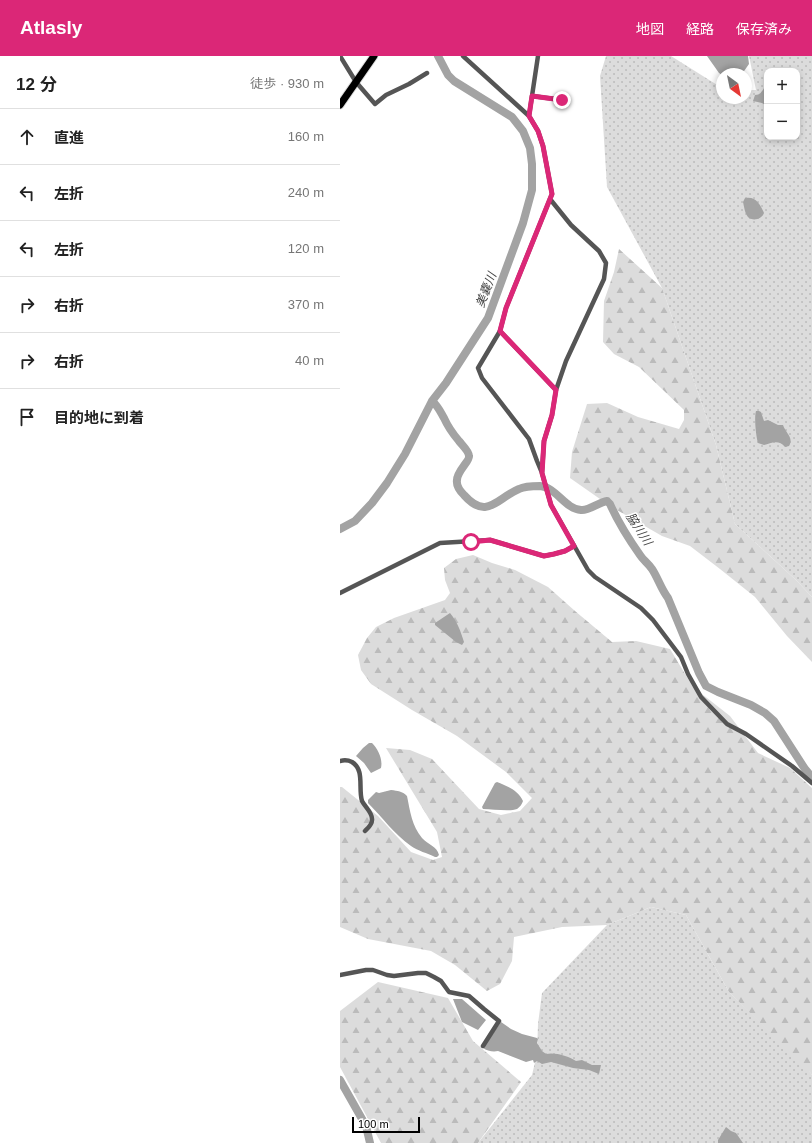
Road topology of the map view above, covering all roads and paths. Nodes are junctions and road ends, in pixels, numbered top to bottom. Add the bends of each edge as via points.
1 (340, 56) edge
2 (374, 56) edge
3 (463, 56) edge
4 (538, 56) edge
5 (427, 72) dead end
6 (356, 82) junction
7 (532, 96) junction
8 (562, 100) dead end
9 (340, 105) edge
10 (529, 116) junction
11 (550, 199) junction
12 (500, 331) junction
13 (556, 390) junction
14 (542, 473) junction
15 (574, 546) junction
16 (340, 593) edge
17 (340, 761) edge
18 (812, 783) edge
19 (365, 831) dead end
20 (340, 975) edge
21 (483, 1046) dead end

1 - 6 street
2 - 6 main road
3 - 10 street
4 - 7 street
5 - 6 street via 375,104
6 - 9 main road
7 - 8 street
7 - 10 street
10 - 11 street via 543,146 551,186
11 - 12 street via 506,308
11 - 13 street via 571,225 599,251 606,263 604,278 566,361
12 - 13 street
12 - 14 street via 478,368 482,378 529,439
13 - 14 street via 544,441
14 - 15 street via 555,513
15 - 16 street via 544,556 490,540 440,543
15 - 18 street via 595,577 641,608 653,620 681,657 701,698 727,724 752,738
17 - 19 street via 349,761 358,769 363,802 372,820
20 - 21 street via 366,970 387,976 426,973 441,981 449,992 469,996 500,1021

